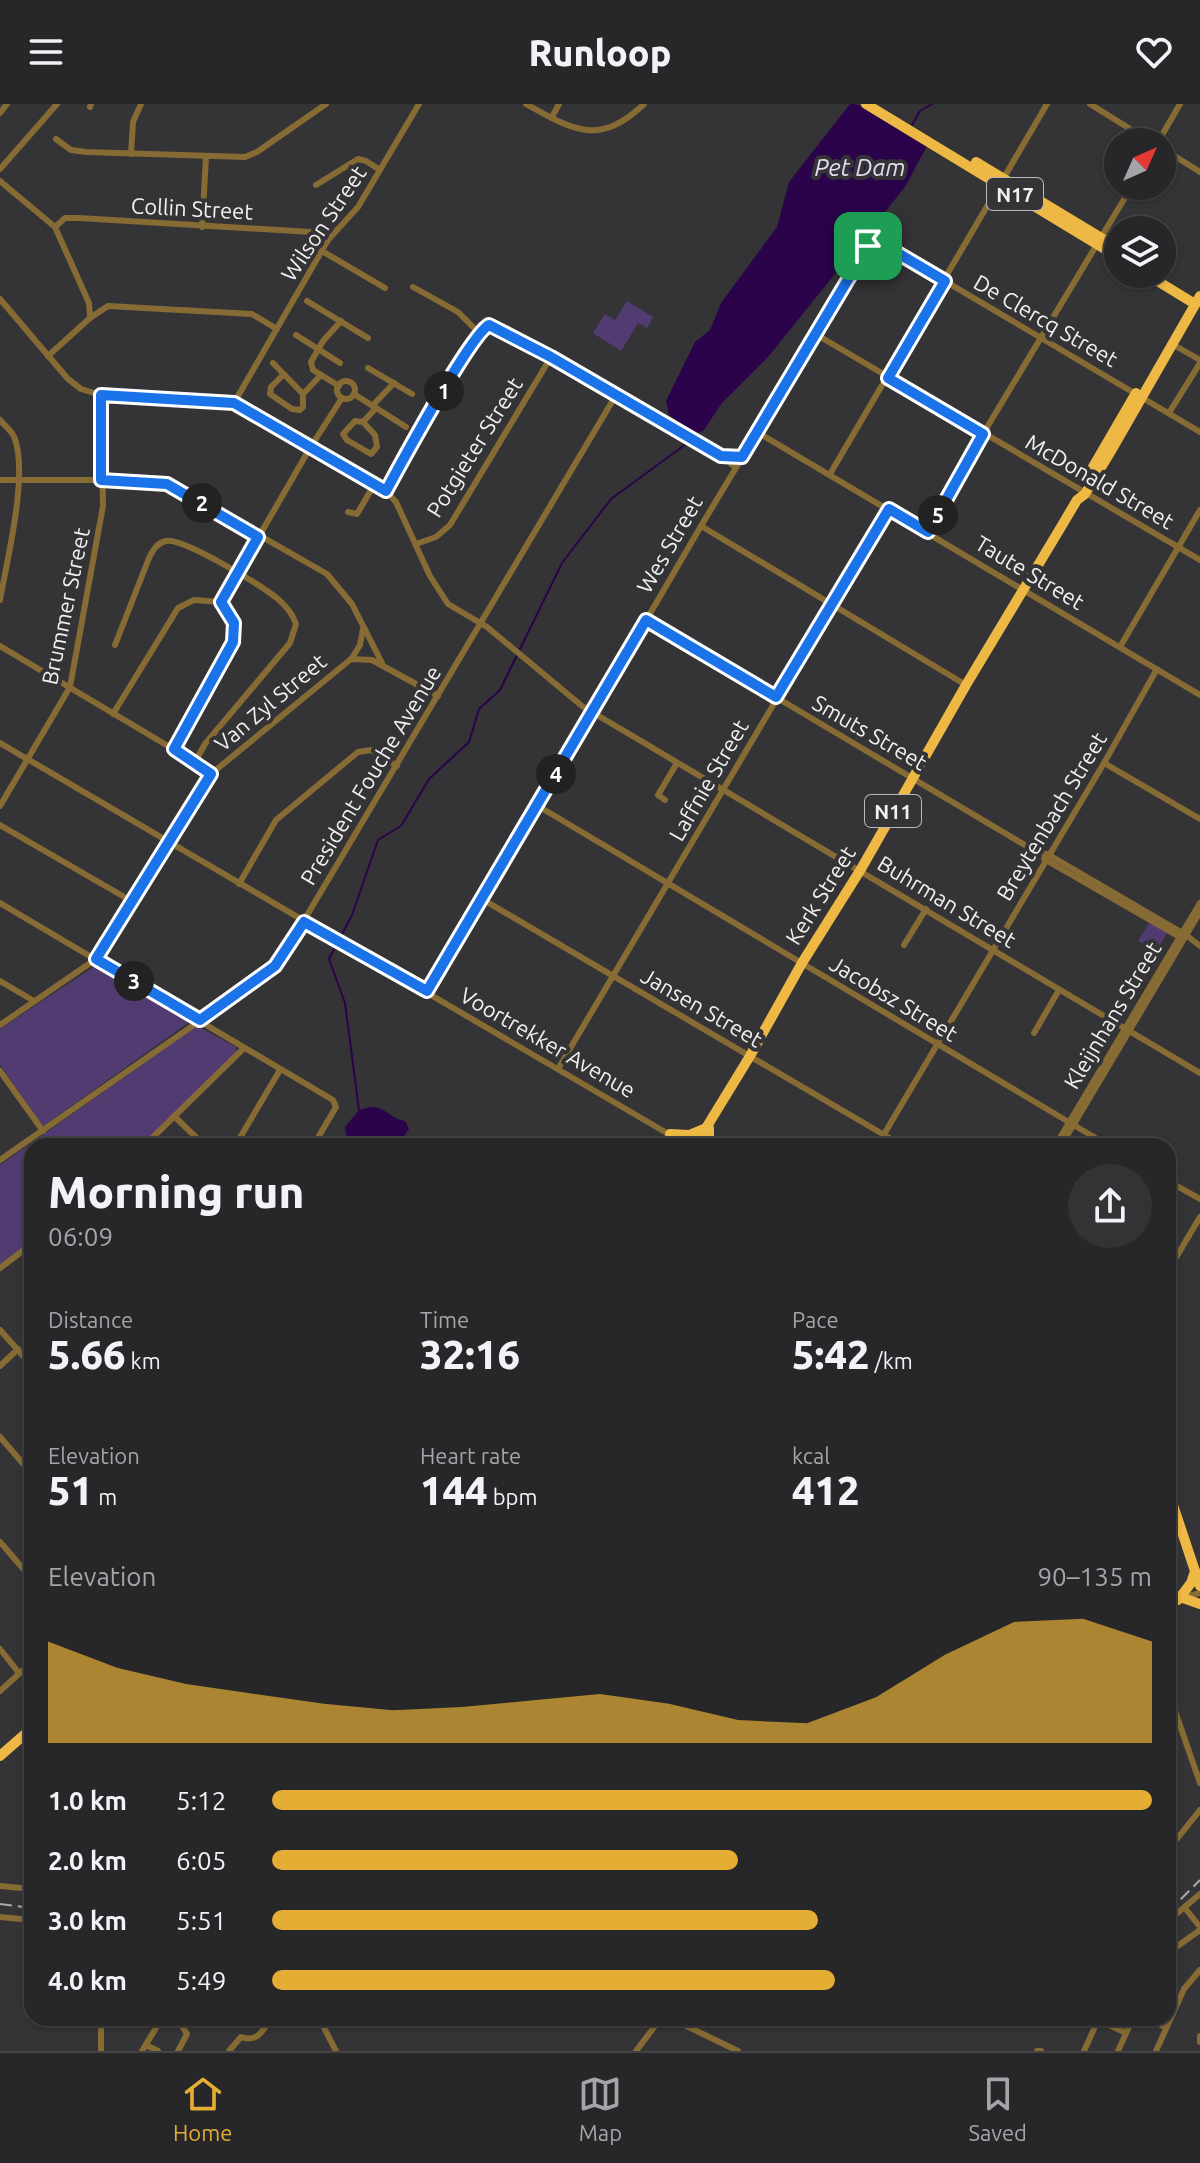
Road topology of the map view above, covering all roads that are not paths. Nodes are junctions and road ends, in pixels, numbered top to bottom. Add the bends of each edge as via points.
1 (7, 104) edge
2 (57, 104) edge
3 (141, 104) edge
4 (326, 104) edge
5 (526, 104) edge
6 (559, 104) edge
7 (644, 104) edge
8 (866, 104) edge
9 (878, 104) edge
10 (1047, 104) edge
11 (1090, 104) edge
12 (1180, 104) edge
13 (415, 105) edge
14 (0, 113) edge
15 (552, 117) junction
16 (909, 126) junction
17 (1129, 128) edge
18 (1166, 128) edge
19 (56, 139) dead end
20 (131, 154) junction
21 (206, 157) junction
22 (1176, 157) edge
23 (0, 169) edge
24 (380, 170) junction
25 (1200, 172) edge
26 (0, 181) edge
27 (1002, 182) junction
28 (316, 185) dead end
29 (1124, 200) edge
30 (55, 227) junction
31 (202, 227) junction
32 (328, 240) junction
33 (1099, 241) junction
34 (872, 242) joint
35 (1104, 243) edge
36 (1104, 245) edge
37 (322, 251) junction
38 (945, 281) junction
39 (1200, 284) edge
40 (1176, 286) edge
41 (413, 287) dead end
42 (385, 288) dead end
43 (1173, 288) edge
44 (0, 299) edge
45 (1197, 300) edge
46 (307, 301) dead end
47 (89, 303) junction
48 (108, 306) junction
49 (90, 318) junction
50 (341, 321) junction
51 (277, 329) junction
52 (479, 333) junction
53 (296, 335) dead end
54 (817, 335) junction
55 (368, 338) dead end
56 (1041, 338) junction
57 (1172, 344) junction
58 (317, 349) junction
59 (48, 356) junction
60 (551, 357) junction
61 (1200, 362) edge
62 (273, 363) dead end
63 (340, 363) dead end
64 (368, 368) dead end
65 (284, 374) junction
66 (321, 375) junction
67 (888, 378) junction
68 (394, 383) junction
69 (339, 386) junction
70 (303, 394) junction
71 (354, 394) junction
72 (412, 394) dead end
73 (101, 395) junction
74 (616, 395) junction
75 (1138, 395) junction
76 (342, 398) junction
77 (234, 403) junction
78 (375, 406) junction
79 (1169, 413) junction
80 (0, 420) edge
81 (363, 422) junction
82 (406, 427) dead end
83 (757, 432) junction
84 (1200, 432) edge
85 (983, 434) junction
86 (310, 448) junction
87 (721, 456) junction
88 (742, 457) junction
89 (735, 467) junction
90 (830, 474) junction
91 (0, 480) edge
92 (18, 480) junction
93 (101, 480) junction
94 (374, 485) junction
95 (386, 491) junction
96 (1081, 495) junction
97 (889, 509) junction
98 (1200, 510) edge
99 (348, 512) dead end
100 (701, 526) junction
101 (928, 532) junction
102 (258, 537) junction
103 (416, 544) junction
104 (1178, 547) junction
105 (1200, 560) edge
106 (237, 574) junction
107 (1023, 590) junction
108 (0, 600) edge
109 (221, 602) junction
110 (831, 604) junction
111 (646, 620) junction
112 (482, 624) junction
113 (363, 629) junction
114 (115, 645) dead end
115 (0, 646) edge
116 (1120, 647) junction
117 (351, 659) junction
118 (382, 664) junction
119 (1157, 669) junction
120 (966, 685) junction
121 (70, 687) junction
122 (1200, 695) edge
123 (438, 696) junction
124 (776, 697) junction
125 (592, 711) junction
126 (113, 714) junction
127 (0, 743) edge
128 (174, 749) junction
129 (28, 760) junction
130 (195, 762) junction
131 (677, 763) junction
132 (1104, 763) junction
133 (397, 766) junction
134 (211, 774) junction
135 (912, 777) junction
136 (723, 791) junction
137 (665, 800) dead end
138 (0, 806) edge
139 (538, 806) junction
140 (1200, 819) edge
141 (0, 825) edge
142 (170, 843) junction
143 (1047, 858) junction
144 (861, 869) junction
145 (669, 883) junction
146 (239, 884) junction
147 (482, 899) junction
148 (133, 902) junction
149 (0, 903) edge
150 (1200, 903) edge
151 (926, 909) junction
152 (1200, 912) edge
153 (304, 922) junction
154 (1185, 937) junction
155 (904, 945) dead end
156 (1200, 946) edge
157 (993, 950) junction
158 (96, 959) junction
159 (802, 963) junction
160 (614, 977) junction
161 (0, 981) edge
162 (1059, 990) junction
163 (427, 991) junction
164 (34, 1001) junction
165 (200, 1020) junction
166 (0, 1025) edge
167 (1128, 1031) junction
168 (1034, 1033) dead end
169 (936, 1045) junction
170 (244, 1048) junction
171 (750, 1056) junction
172 (558, 1069) junction
173 (280, 1070) junction
174 (0, 1071) edge
175 (1200, 1073) edge
176 (174, 1116) junction
177 (1071, 1124) junction
178 (708, 1125) junction
179 (43, 1131) junction
180 (670, 1134) junction
181 (884, 1134) junction
182 (33, 1138) edge
183 (152, 1138) edge
184 (197, 1138) edge
185 (240, 1138) edge
186 (318, 1138) edge
187 (672, 1138) edge
188 (677, 1138) edge
189 (698, 1138) edge
190 (709, 1138) edge
191 (882, 1138) edge
192 (890, 1138) edge
193 (1061, 1138) edge
194 (1065, 1138) edge
195 (1095, 1138) edge
196 (24, 1144) edge
197 (0, 1160) edge
198 (1176, 1186) edge
199 (1200, 1199) edge
200 (1200, 1217) edge
201 (23, 1250) edge
202 (1176, 1258) edge
203 (0, 1268) edge
204 (0, 1330) edge
205 (18, 1349) junction
206 (24, 1356) edge
207 (0, 1366) edge
208 (0, 1437) edge
209 (24, 1465) edge
210 (1176, 1504) edge
211 (0, 1542) edge
212 (1199, 1567) edge
213 (24, 1570) edge
214 (1200, 1586) edge
215 (1200, 1593) edge
216 (1176, 1600) edge
217 (1200, 1604) edge
218 (0, 1649) edge
219 (24, 1669) edge
220 (19, 1673) junction
221 (0, 1691) edge
222 (1176, 1714) edge
223 (24, 1735) edge
224 (0, 1756) edge
225 (1200, 1783) edge
226 (1200, 1810) edge
227 (1176, 1840) edge
228 (0, 1886) edge
229 (24, 1888) edge
230 (1200, 1894) edge
231 (1185, 1908) junction
232 (1176, 1915) edge
233 (0, 1917) edge
234 (24, 1919) edge
235 (1200, 1928) edge
236 (1176, 1947) edge
237 (1200, 1970) edge
238 (1176, 2005) edge
239 (101, 2026) edge
240 (157, 2026) edge
241 (182, 2026) edge
242 (265, 2026) edge
243 (324, 2026) edge
244 (655, 2026) edge
245 (686, 2026) edge
246 (1096, 2026) edge
247 (1112, 2026) edge
248 (1129, 2026) edge
249 (1165, 2027) edge
250 (1126, 2033) junction
251 (144, 2048) edge
252 (233, 2049) edge
253 (636, 2050) edge
254 (101, 2051) edge
255 (158, 2051) edge
256 (178, 2051) edge
257 (336, 2051) edge
258 (738, 2051) edge
259 (1084, 2051) edge
260 (1118, 2051) edge
261 (1156, 2051) edge

1 - 14 street
2 - 23 street
3 - 20 street via 133,122
4 - 21 street via 253,154
5 - 15 street
6 - 15 street
7 - 15 street via 621,124 596,130 575,128
8 - 16 highway, N17
9 - 16 highway, N17
10 - 27 street
11 - 17 street
12 - 18 street
13 - 24 street, Wilson Street
16 - 27 highway, N17
19 - 20 street via 76,151
20 - 21 street
21 - 31 street
22 - 25 street
24 - 28 street via 358,159
24 - 32 street, Wilson Street via 355,212
26 - 30 street
27 - 33 highway, N17
27 - 38 street
29 - 33 street
30 - 31 street, Collin Street via 68,218
30 - 47 street
31 - 32 street, Collin Street via 311,232
32 - 37 street, Wilson Street
33 - 35 highway, N17
33 - 36 highway, N17
33 - 56 street
34 - 38 street, De Clercq Street
34 - 54 street, Wes Street
37 - 42 street
37 - 51 street, Wilson Street
38 - 56 street, De Clercq Street
38 - 67 street
39 - 45 highway, Kerk Street / N11
40 - 45 highway
41 - 52 street via 464,316
43 - 45 highway
44 - 59 street
45 - 57 highway, Kerk Street / N11
45 - 75 highway, Kerk Street / N11
46 - 50 street
47 - 48 street
47 - 49 street
48 - 49 street
48 - 51 street via 252,314
49 - 59 street
50 - 55 street
50 - 58 street
51 - 77 street, Wilson Street
52 - 60 street via 489,325 500,328
52 - 95 street
53 - 58 street
54 - 67 street, McDonald Street
54 - 83 street, Wes Street
56 - 75 street, De Clercq Street
56 - 85 street
57 - 61 street
57 - 75 highway, Kerk Street / N11
58 - 63 street
58 - 66 street via 311,367
59 - 73 street via 74,385
60 - 74 street
60 - 103 street, Potgieter Street via 450,525
61 - 79 street
62 - 65 street
64 - 68 street
65 - 70 street
65 - 70 street via 270,388 272,396 298,411
66 - 69 street
66 - 70 street
67 - 85 street, McDonald Street
67 - 90 street
68 - 72 street
68 - 78 street
69 - 71 street via 351,383
69 - 76 street
71 - 76 street
71 - 78 street
73 - 77 street
73 - 93 street, Brummer Street
74 - 87 street
74 - 112 street, President Fouche Avenue
75 - 79 street, De Clercq Street
75 - 96 highway, Kerk Street / N11
76 - 86 street
77 - 86 street
78 - 81 street
78 - 82 street
79 - 84 street, De Clercq Street
80 - 92 street via 15,439
81 - 81 street via 376,438 371,454 343,437 355,421
83 - 88 street, Wes Street
83 - 90 street, Taute Street
85 - 96 street, McDonald Street
85 - 101 street
86 - 94 street
86 - 102 street
87 - 88 street
87 - 89 street
88 - 89 street, Wes Street
89 - 100 street, Wes Street
90 - 97 street, Taute Street
91 - 92 street
92 - 93 street
92 - 108 street
93 - 102 street via 167,484
93 - 121 street, Brummer Street via 102,517
94 - 95 street
94 - 99 street via 357,514
95 - 103 street, Buhrman Street
96 - 104 street, McDonald Street
96 - 107 highway, Kerk Street / N11
97 - 101 street, Taute Street
97 - 110 street, Laffnie Street
98 - 104 street
100 - 110 street
100 - 111 street, Wes Street
101 - 107 street, Taute Street
102 - 106 street
102 - 113 street via 327,574
103 - 112 street, Buhrman Street via 448,604
104 - 105 street, McDonald Street
104 - 116 street
106 - 109 street
106 - 114 street via 188,545 158,544
106 - 130 street via 280,601 293,614 296,630
107 - 116 street, Taute Street
107 - 120 highway, Kerk Street / N11
109 - 126 street via 194,600 178,608
109 - 128 street via 234,623 233,642
110 - 120 street
110 - 124 street, Laffnie Street
111 - 124 street, Smuts Street
111 - 125 street, Wes Street
112 - 123 street, President Fouche Avenue
112 - 125 street, Buhrman Street
113 - 117 street
113 - 118 street
115 - 121 street
116 - 119 street, Taute Street
117 - 118 street, Van Zyl Street
117 - 134 street, Van Zyl Street
118 - 123 street, Van Zyl Street
119 - 122 street, Taute Street
119 - 132 street, Breytenbach Street
120 - 135 highway, Kerk Street / N11
121 - 126 street
121 - 129 street, Brummer Street
123 - 133 street, President Fouche Avenue
124 - 135 street, Smuts Street
124 - 136 street, Laffnie Street
125 - 131 street, Buhrman Street
125 - 139 street, Wes Street
126 - 128 street
127 - 129 street, Voortrekker Avenue
128 - 130 street
129 - 138 street, Brummer Street
129 - 142 street, Voortrekker Avenue
130 - 134 street
131 - 136 street, Buhrman Street
131 - 137 street via 658,795
132 - 140 street
132 - 143 street, Breytenbach Street
133 - 146 street via 371,750 358,752 276,820
133 - 153 street, President Fouche Avenue
134 - 142 street, Van Zyl Street
135 - 143 street, Smuts Street
135 - 144 highway, Kerk Street / N11
136 - 144 street, Buhrman Street
136 - 145 street, Laffnie Street
139 - 145 street, Jacobsz Street
139 - 147 street, Wes Street
141 - 148 street
142 - 146 street, Voortrekker Avenue
142 - 148 street, Van Zyl Street
143 - 154 street, Smuts Street
143 - 157 street, Breytenbach Street
144 - 151 street, Buhrman Street
144 - 159 highway, Kerk Street / N11
145 - 159 street, Jacobsz Street
145 - 160 street, Laffnie Street
146 - 153 street, Voortrekker Avenue
147 - 160 street, Jansen Street
147 - 163 street, Wes Street
148 - 158 street, Van Zyl Street
149 - 158 street
150 - 154 street, Kleijnhans Street
151 - 155 street
151 - 157 street, Buhrman Street
152 - 154 street, Kleijnhans Street
153 - 163 street, Voortrekker Avenue
153 - 165 street, President Fouche Avenue via 275,966
154 - 156 street, Smuts Street
154 - 167 street, Kleijnhans Street
157 - 162 street, Buhrman Street
157 - 169 street, Breytenbach Street
158 - 164 street, Van Zyl Street
158 - 165 street
159 - 169 street, Jacobsz Street
159 - 171 highway, Kerk Street / N11
160 - 171 street, Jansen Street
160 - 172 street, Laffnie Street
161 - 164 street
162 - 167 street, Buhrman Street
162 - 168 street
163 - 172 street, Voortrekker Avenue
164 - 166 street, Van Zyl Street
165 - 170 street
165 - 179 street, President Fouche Avenue
167 - 175 street, Buhrman Street
167 - 177 street, Kleijnhans Street
169 - 177 street, Jacobsz Street
169 - 181 street, Breytenbach Street
170 - 173 street
170 - 176 street
171 - 178 highway, Kerk Street / N11
171 - 181 street, Jansen Street
172 - 180 street, Voortrekker Avenue
173 - 185 street
173 - 186 street via 336,1107
174 - 179 street
176 - 183 street
176 - 184 street
177 - 193 street, Kleijnhans Street
177 - 194 street, Kleijnhans Street
177 - 195 street, Jacobsz Street
178 - 180 highway via 689,1135
178 - 189 highway, Kerk Street / N11
178 - 190 highway
179 - 182 street, President Fouche Avenue
180 - 187 highway
180 - 188 street, Voortrekker Avenue
181 - 191 street, Breytenbach Street
181 - 192 street, Jansen Street
196 - 197 street, President Fouche Avenue
198 - 199 street
200 - 202 street
201 - 203 street
204 - 205 street
205 - 206 street
205 - 207 street
208 - 209 street
210 - 212 highway
211 - 213 street
212 - 214 highway
212 - 216 highway
215 - 216 street
216 - 217 highway
218 - 220 street
219 - 220 street
220 - 221 street
222 - 225 street
223 - 224 highway
226 - 227 street
228 - 229 street
230 - 231 street
231 - 232 street
231 - 235 street
233 - 234 street
235 - 236 street
237 - 238 street
239 - 254 street
240 - 251 street
241 - 256 street via 187,2034
242 - 252 street via 255,2039 242,2037
243 - 257 street
244 - 253 street
245 - 258 street
246 - 259 street
247 - 250 street
248 - 250 street
249 - 261 street
250 - 260 street
251 - 255 street

